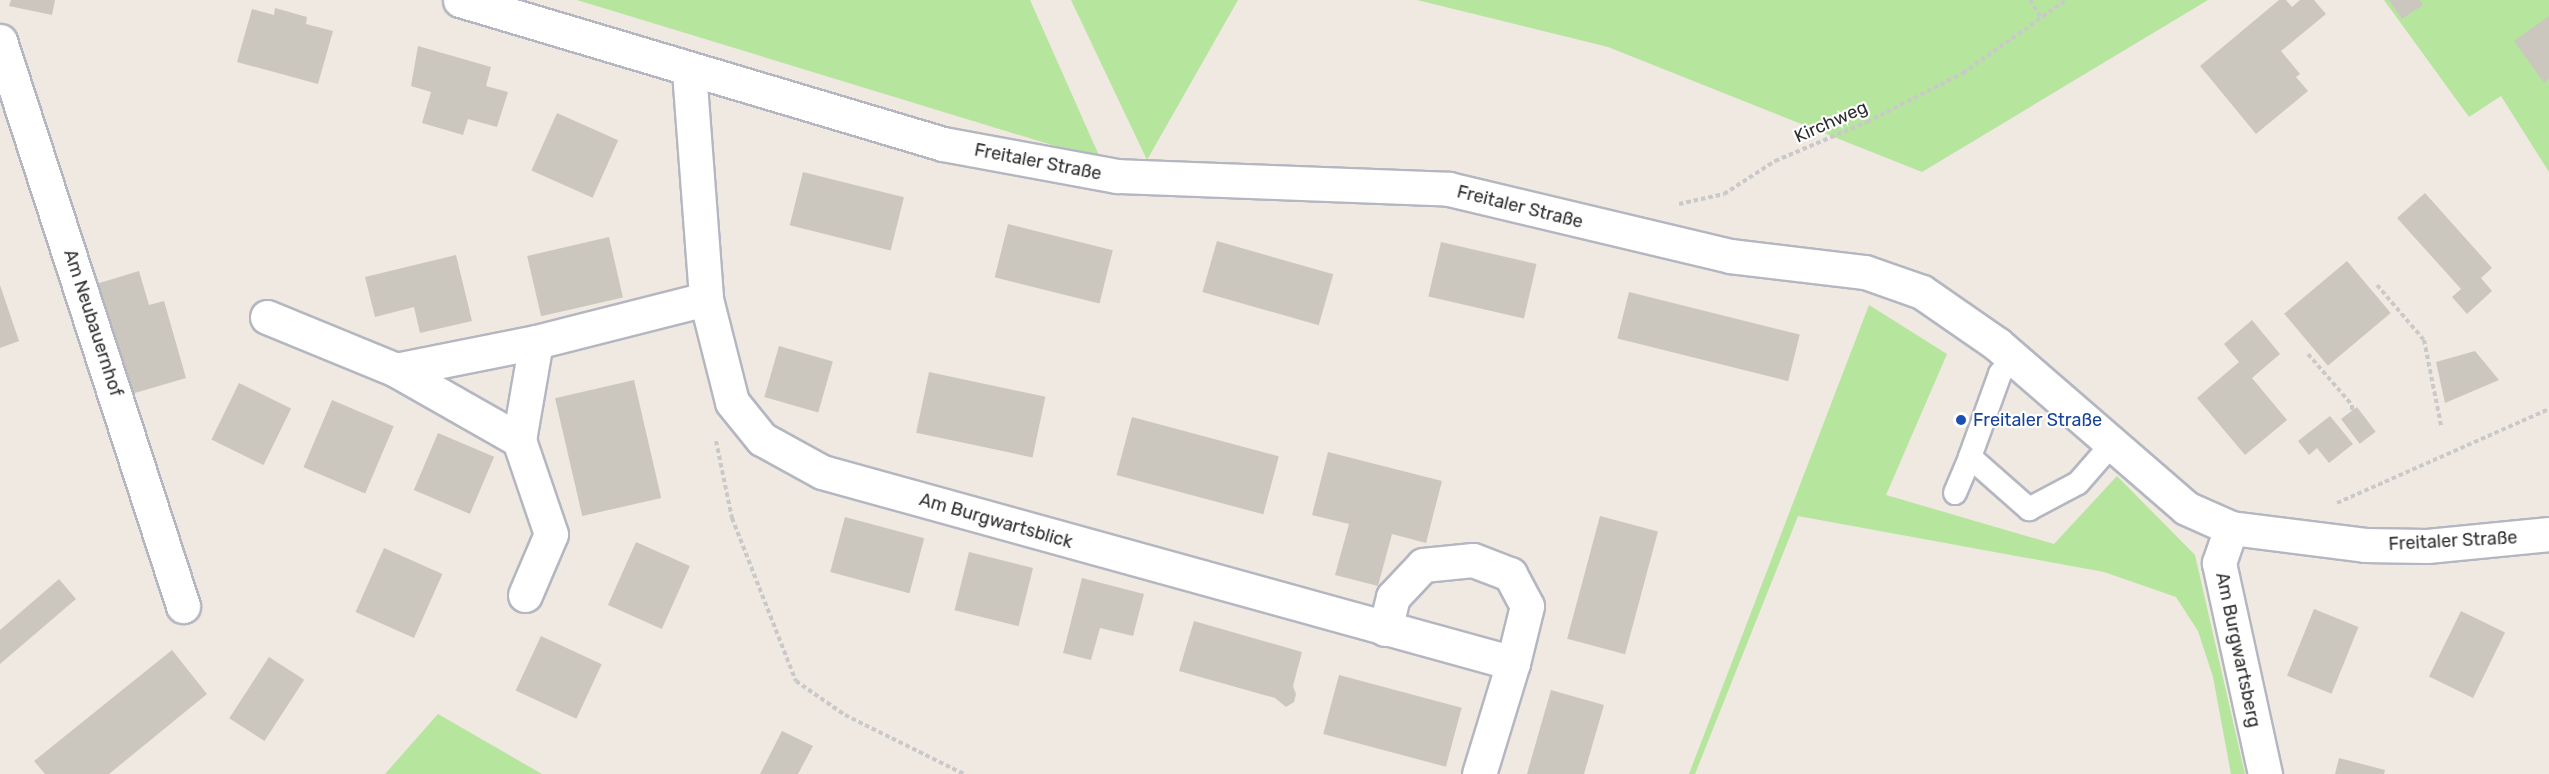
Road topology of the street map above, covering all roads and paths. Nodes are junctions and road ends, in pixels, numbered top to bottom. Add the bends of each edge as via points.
1 (460, 0) edge
2 (2030, 0) edge
3 (2066, 0) edge
4 (2040, 16) junction
5 (0, 41) edge
6 (689, 71) junction
7 (1668, 207) dead end
8 (2377, 285) dead end
9 (706, 299) junction
10 (267, 317) dead end
11 (536, 342) junction
12 (2308, 354) dead end
13 (2012, 358) junction
14 (396, 370) junction
15 (732, 402) junction
16 (2549, 409) edge
17 (2352, 417) dead end
18 (2441, 425) dead end
19 (519, 440) junction
20 (2112, 444) junction
21 (1970, 458) junction
22 (1955, 493) dead end
23 (2231, 528) junction
24 (2549, 534) edge
25 (2293, 537) junction
26 (525, 595) dead end
27 (183, 606) dead end
28 (1385, 629) junction
29 (1513, 663) junction
30 (964, 774) edge
31 (1479, 774) edge
32 (2265, 774) edge

1 - 6 street, Freitaler Straße
2 - 4 path
3 - 4 path, Kirchweg
4 - 7 path, Kirchweg via 1944,82 1775,161 1724,194
5 - 27 street, Am Neubauernhof
6 - 9 street, Am Burgwartsblick
6 - 13 street, Freitaler Straße via 943,144 1116,177 1449,189 1730,256 1865,272 1922,292
8 - 18 path via 2424,340
9 - 11 street
9 - 15 street, Am Burgwartsblick
10 - 14 street
11 - 14 street
11 - 19 street
12 - 17 path via 2352,405
13 - 20 street, Freitaler Straße
13 - 21 lane via 2000,374
14 - 19 street
15 - 28 street, Am Burgwartsblick via 762,439 822,472
15 - 30 path via 716,442 718,465 742,547 756,572 796,681 845,715
16 - 25 path via 2296,522
19 - 26 street via 551,534
20 - 21 lane via 2078,483 2029,508
20 - 23 street, Freitaler Straße via 2186,508
21 - 22 lane
23 - 25 street, Freitaler Straße
23 - 32 street, Am Burgwartsberg via 2219,563
24 - 25 street, Freitaler Straße via 2427,546 2365,545
28 - 29 street, Am Burgwartsblick
28 - 29 street via 1393,597 1423,565 1473,560 1510,574 1527,606
29 - 31 street

